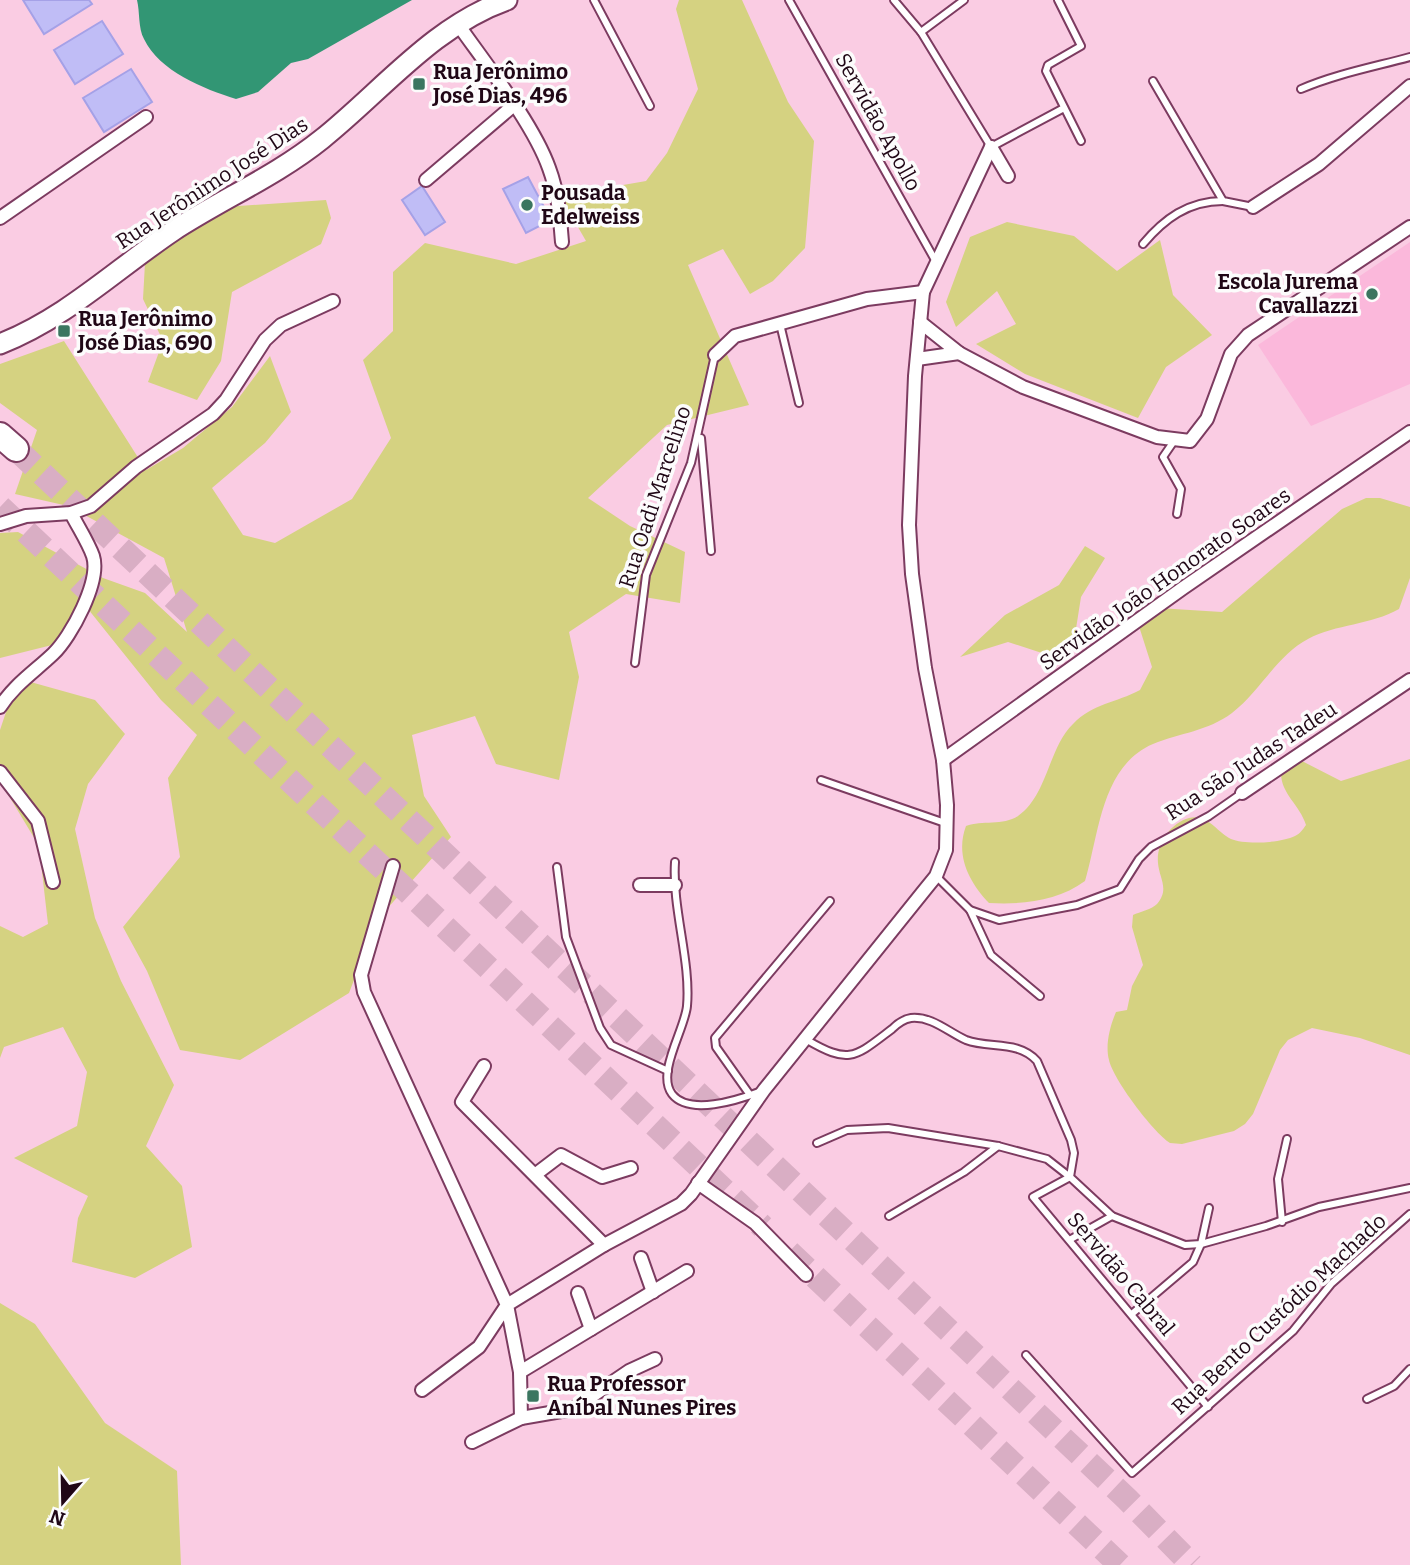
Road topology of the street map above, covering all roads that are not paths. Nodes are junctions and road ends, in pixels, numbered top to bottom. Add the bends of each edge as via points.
1 (507, 0) edge
2 (594, 0) edge
3 (789, 0) edge
4 (894, 0) edge
5 (964, 0) edge
6 (1058, 0) edge
7 (457, 23) junction
8 (920, 32) junction
9 (1410, 57) edge
10 (1153, 81) dead end
11 (1410, 86) edge
12 (1301, 89) dead end
13 (514, 105) junction
14 (650, 106) dead end
15 (1063, 108) junction
16 (146, 117) dead end
17 (1081, 141) dead end
18 (991, 147) junction
19 (1007, 176) dead end
20 (426, 180) dead end
21 (1223, 201) junction
22 (1253, 207) joint
23 (0, 218) edge
24 (1410, 227) edge
25 (562, 242) dead end
26 (1143, 244) dead end
27 (935, 260) junction
28 (923, 292) junction
29 (333, 301) dead end
30 (920, 322) junction
31 (780, 324) junction
32 (0, 344) edge
33 (959, 353) junction
34 (715, 355) joint
35 (917, 359) junction
36 (799, 403) dead end
37 (700, 432) junction
38 (1410, 432) edge
39 (1174, 441) junction
40 (71, 513) junction
41 (1177, 514) dead end
42 (0, 523) edge
43 (711, 551) dead end
44 (635, 663) dead end
45 (1410, 680) edge
46 (0, 707) edge
47 (943, 760) junction
48 (0, 772) edge
49 (821, 780) dead end
50 (1242, 793) joint
51 (947, 823) junction
52 (675, 862) dead end
53 (393, 866) dead end
54 (557, 867) dead end
55 (936, 876) junction
56 (53, 882) dead end
57 (640, 885) dead end
58 (675, 885) junction
59 (830, 901) dead end
60 (970, 910) junction
61 (1040, 996) dead end
62 (807, 1040) junction
63 (484, 1066) dead end
64 (668, 1072) junction
65 (764, 1090) junction
66 (751, 1095) junction
67 (1287, 1139) dead end
68 (817, 1143) dead end
69 (998, 1146) junction
70 (631, 1168) dead end
71 (536, 1174) junction
72 (1070, 1177) junction
73 (698, 1183) junction
74 (1410, 1188) edge
75 (1209, 1208) dead end
76 (1410, 1214) edge
77 (889, 1216) dead end
78 (1112, 1216) junction
79 (1282, 1222) junction
80 (1071, 1239) junction
81 (1201, 1244) junction
82 (604, 1245) junction
83 (641, 1258) dead end
84 (687, 1271) dead end
85 (806, 1275) dead end
86 (653, 1292) junction
87 (578, 1293) dead end
88 (507, 1305) junction
89 (1133, 1313) junction
90 (591, 1329) junction
91 (1026, 1355) dead end
92 (655, 1359) dead end
93 (1410, 1368) edge
94 (520, 1372) junction
95 (422, 1390) dead end
96 (1367, 1399) dead end
97 (1208, 1407) junction
98 (521, 1418) junction
99 (472, 1442) dead end

1 - 7 main road, Rua Jerônimo José Dias
2 - 14 lane
3 - 27 lane, Servidão Apollo
4 - 8 lane
5 - 8 lane
6 - 15 lane via 1081,46 1046,68
7 - 13 street
7 - 32 main road, Rua Jerônimo José Dias via 302,155 167,235 52,318
8 - 18 lane
9 - 12 lane via 1329,77
10 - 21 lane
11 - 22 street via 1310,171
13 - 20 street
13 - 25 street via 549,165
15 - 17 lane
15 - 18 lane
16 - 23 street
18 - 19 street
18 - 27 street
21 - 22 lane
21 - 26 lane via 1209,201 1167,218
24 - 39 street via 1248,335 1231,354 1207,419 1190,442
27 - 28 street
28 - 30 street
28 - 31 street, Rua Oadi Marcelino via 867,299
29 - 40 street via 281,325 265,340 213,414 136,467 91,506
30 - 33 street
30 - 35 street
31 - 34 street, Rua Oadi Marcelino via 736,336
31 - 36 lane
33 - 35 street
33 - 39 street via 1044,396
34 - 37 lane, Rua Oadi Marcelino
35 - 47 street via 909,525 912,574
37 - 43 lane
37 - 44 lane, Rua Oadi Marcelino via 646,575
38 - 47 street, Servidão João Honorato Soares
39 - 41 lane via 1163,457 1181,489
40 - 42 street
40 - 46 street via 93,558 90,587 73,627 54,653 15,686
45 - 50 street, Rua São Judas Tadeu
47 - 51 street
48 - 56 street via 38,821
49 - 51 lane
50 - 60 lane, Rua São Judas Tadeu via 1151,847 1120,889 1107,896 1014,920
51 - 55 street via 946,850
52 - 58 lane
53 - 88 street via 361,975 364,992
54 - 64 lane via 566,937 604,1037 624,1053
55 - 60 lane, Rua São Judas Tadeu
55 - 62 street
57 - 58 street
58 - 64 lane via 688,1003
59 - 66 lane via 715,1038 716,1047
60 - 61 lane via 991,955
62 - 65 street
62 - 72 lane via 833,1055 851,1057 909,1018 939,1025 967,1040 1031,1055 1071,1140
63 - 71 street via 462,1101
64 - 66 lane via 672,1094 686,1102 723,1102
65 - 66 lane
65 - 73 street
67 - 79 lane via 1278,1178
68 - 69 lane via 847,1130 888,1128
69 - 72 lane via 1047,1159
69 - 77 lane via 964,1172
70 - 71 street via 598,1177 561,1155
71 - 82 street
72 - 78 lane
72 - 80 lane, Servidão Cabral via 1033,1197
73 - 82 street via 681,1204
73 - 85 street via 755,1223
74 - 79 lane via 1319,1207
75 - 81 lane
76 - 97 lane, Rua Bento Custódio Machado via 1331,1284 1293,1331
78 - 80 lane
78 - 81 lane via 1174,1242
79 - 81 lane
80 - 89 lane, Servidão Cabral
81 - 89 lane via 1193,1262
82 - 88 street
83 - 86 street
84 - 86 street
86 - 90 street
87 - 90 street
88 - 94 street
88 - 95 street via 479,1347
89 - 97 lane, Servidão Cabral
90 - 94 street
91 - 97 lane, Rua Bento Custódio Machado via 1132,1474
92 - 98 street via 573,1409
93 - 96 lane via 1394,1386
94 - 98 street
98 - 99 street

